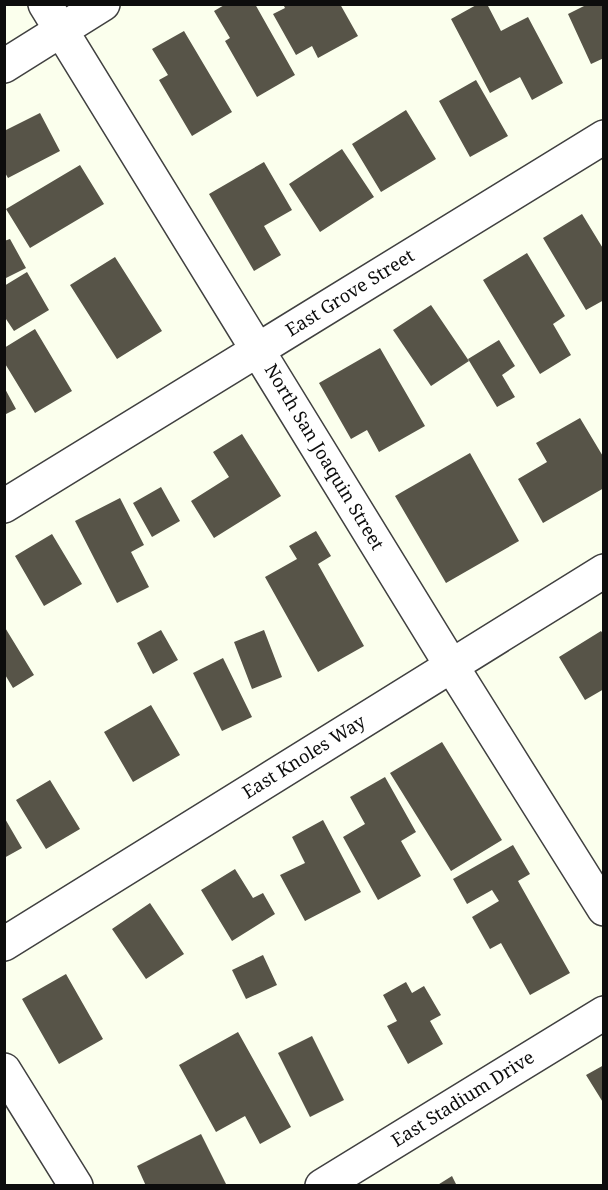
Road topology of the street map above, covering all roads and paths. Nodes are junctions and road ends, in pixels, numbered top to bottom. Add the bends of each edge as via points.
1 (103, 4) edge
2 (53, 17) edge
3 (4, 66) edge
4 (603, 137) edge
5 (259, 350) junction
6 (4, 506) edge
7 (603, 571) edge
8 (451, 665) junction
9 (603, 909) edge
10 (4, 945) edge
11 (603, 1013) edge
12 (4, 1070) edge
13 (76, 1185) edge
14 (322, 1185) edge

1 - 2 street
2 - 3 street
2 - 5 street, North San Joaquin Street
4 - 5 street, East Grove Street
5 - 6 street, East Grove Street
5 - 8 street, North San Joaquin Street
7 - 8 street, East Knoles Way
8 - 9 street, North San Joaquin Street
8 - 10 street, East Knoles Way
11 - 14 street, East Stadium Drive
12 - 13 street

